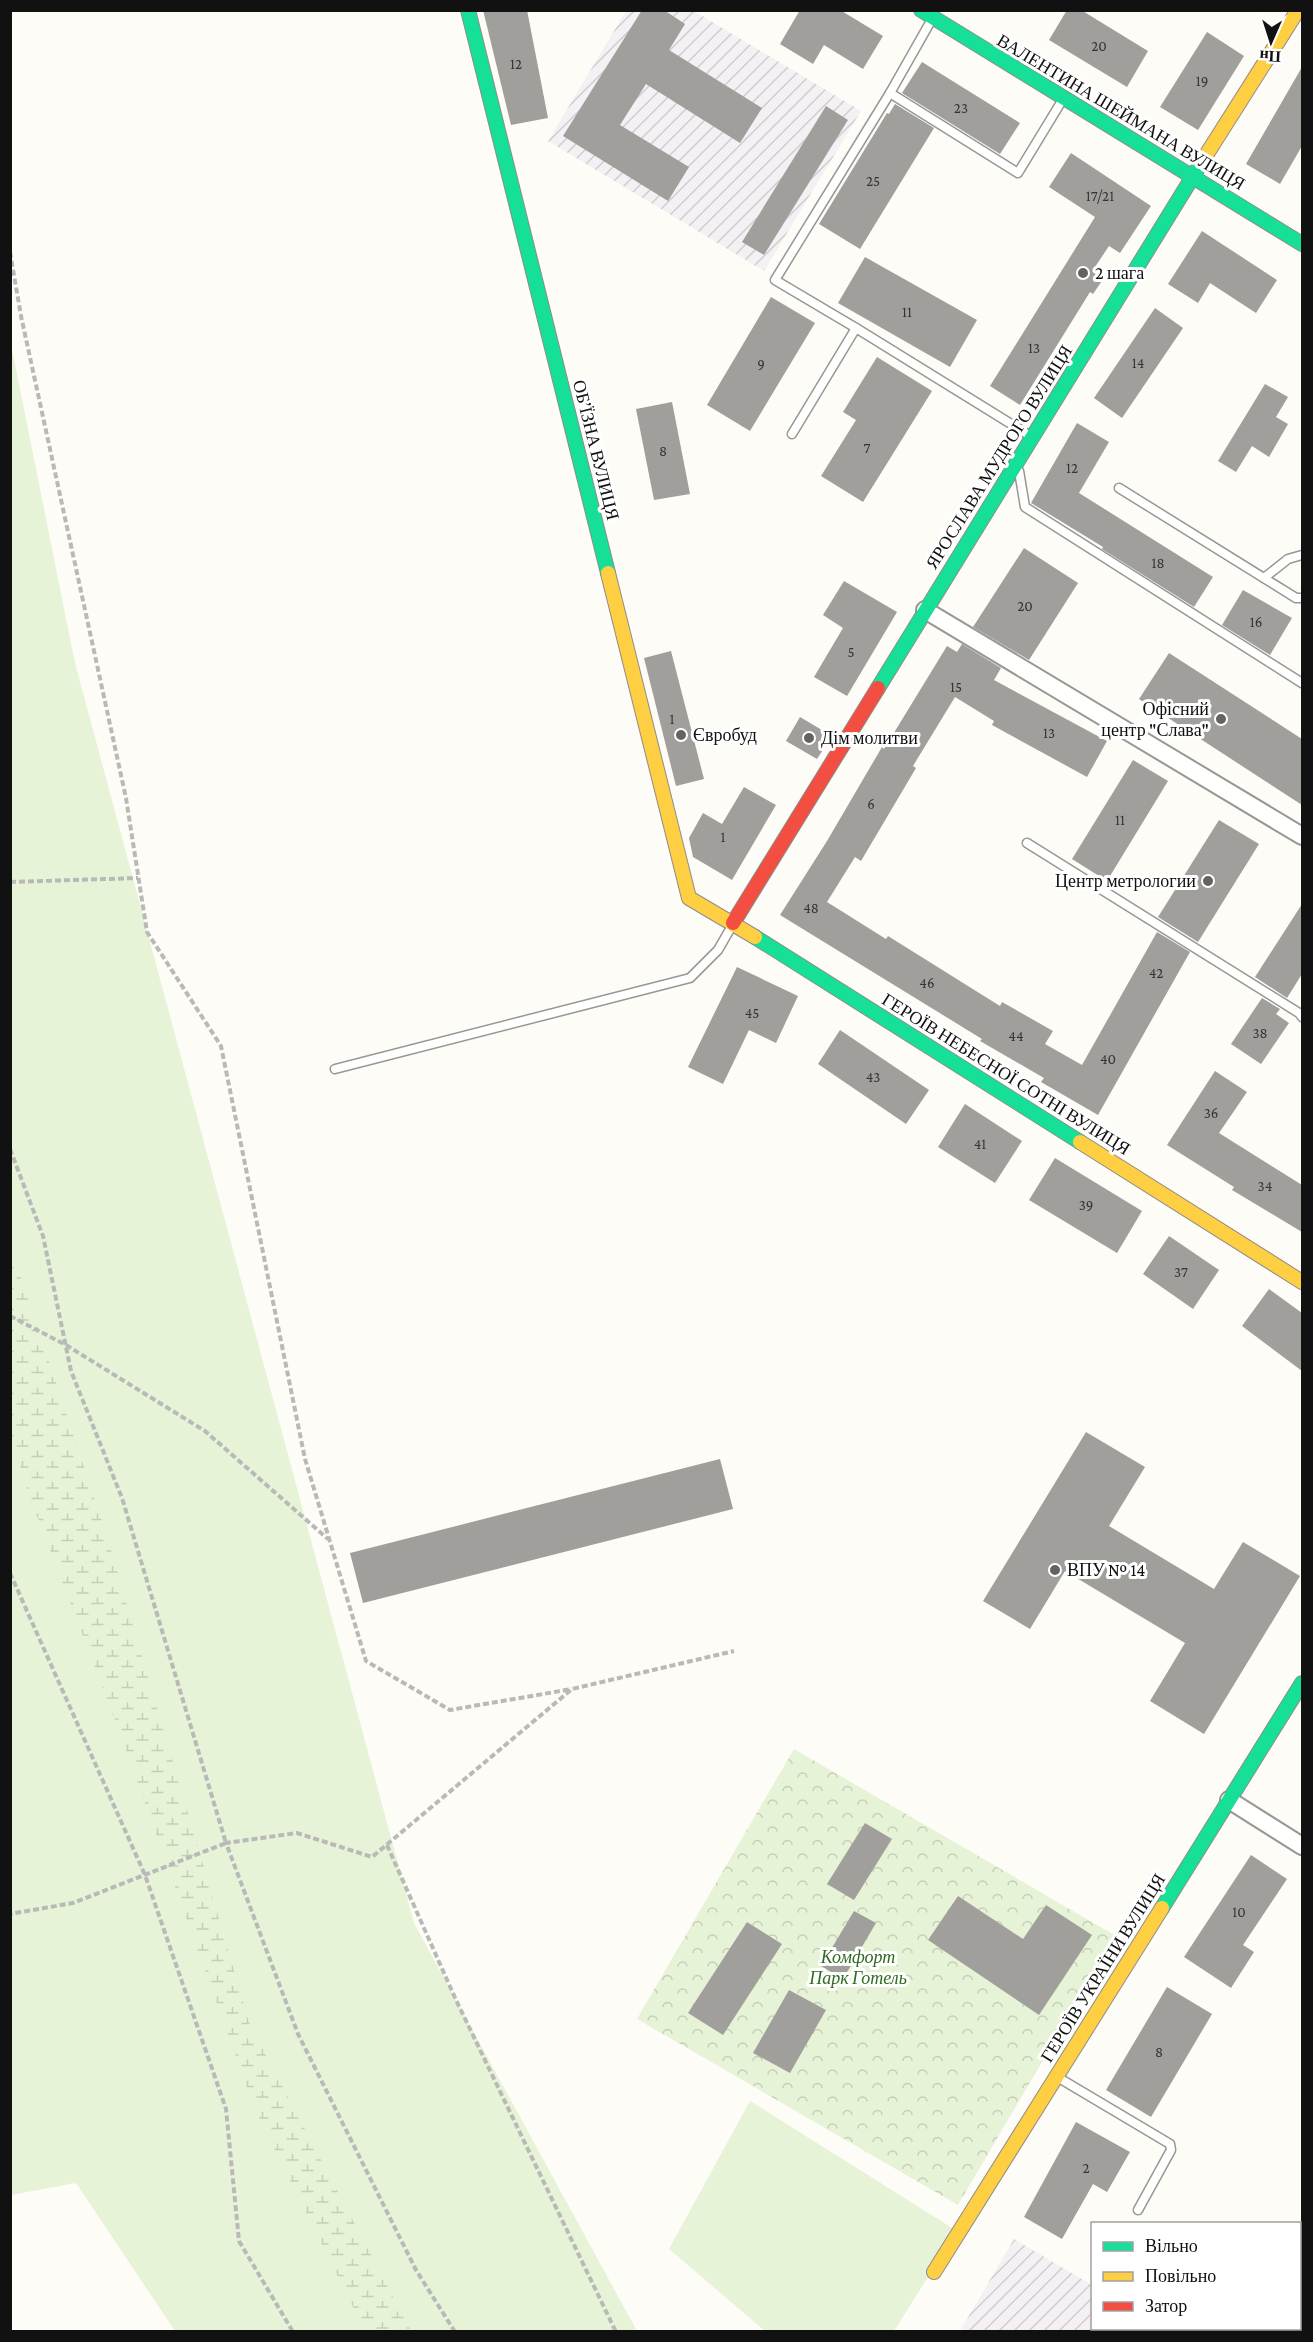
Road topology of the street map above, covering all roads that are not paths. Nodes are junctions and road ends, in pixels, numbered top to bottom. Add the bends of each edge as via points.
1 (468, 10) edge
2 (1298, 10) edge
3 (930, 13) edge
4 (890, 93) junction
5 (1064, 98) junction
6 (1192, 176) junction
7 (1302, 244) edge
8 (856, 328) junction
9 (792, 434) dead end
10 (1032, 437) junction
11 (1017, 461) junction
12 (1119, 488) dead end
13 (1302, 555) edge
14 (1264, 578) junction
15 (1302, 598) edge
16 (926, 610) junction
17 (1302, 683) edge
18 (1302, 836) edge
19 (1026, 843) dead end
20 (689, 898) joint
21 (733, 923) junction
22 (1302, 1017) edge
23 (335, 1069) dead end
24 (1302, 1282) edge
25 (1302, 1683) edge
26 (1229, 1800) junction
27 (1302, 1846) edge
28 (1057, 2076) junction
29 (1138, 2210) dead end
30 (934, 2272) dead end

1 - 20 street, ОБ’ЇЗНА ВУЛИЦЯ
2 - 6 street, ЯРОСЛАВА МУДРОГО ВУЛИЦЯ
3 - 4 lane
3 - 5 street, ВАЛЕНТИНА ШЕЙМАНА ВУЛИЦЯ
4 - 5 lane via 1018,173
4 - 8 lane via 775,280
5 - 6 street, ВАЛЕНТИНА ШЕЙМАНА ВУЛИЦЯ
6 - 7 street, ВАЛЕНТИНА ШЕЙМАНА ВУЛИЦЯ
6 - 10 street, ЯРОСЛАВА МУДРОГО ВУЛИЦЯ
8 - 9 lane
8 - 10 lane
10 - 11 street, ЯРОСЛАВА МУДРОГО ВУЛИЦЯ
11 - 16 street, ЯРОСЛАВА МУДРОГО ВУЛИЦЯ
11 - 17 lane via 1025,507
12 - 14 lane
13 - 14 lane via 1288,559
14 - 15 lane
16 - 18 street
16 - 21 street, ЯРОСЛАВА МУДРОГО ВУЛИЦЯ
19 - 22 lane
20 - 21 street, ГЕРОЇВ НЕБЕСНОЇ СОТНІ ВУЛИЦЯ
21 - 23 lane via 718,950 690,978
21 - 24 street, ГЕРОЇВ НЕБЕСНОЇ СОТНІ ВУЛИЦЯ
25 - 26 street, ГЕРОЇВ УКРАЇНИ ВУЛИЦЯ
26 - 27 street
26 - 28 street, ГЕРОЇВ УКРАЇНИ ВУЛИЦЯ
28 - 29 lane via 1170,2144 1171,2150
28 - 30 street, ГЕРОЇВ УКРАЇНИ ВУЛИЦЯ

